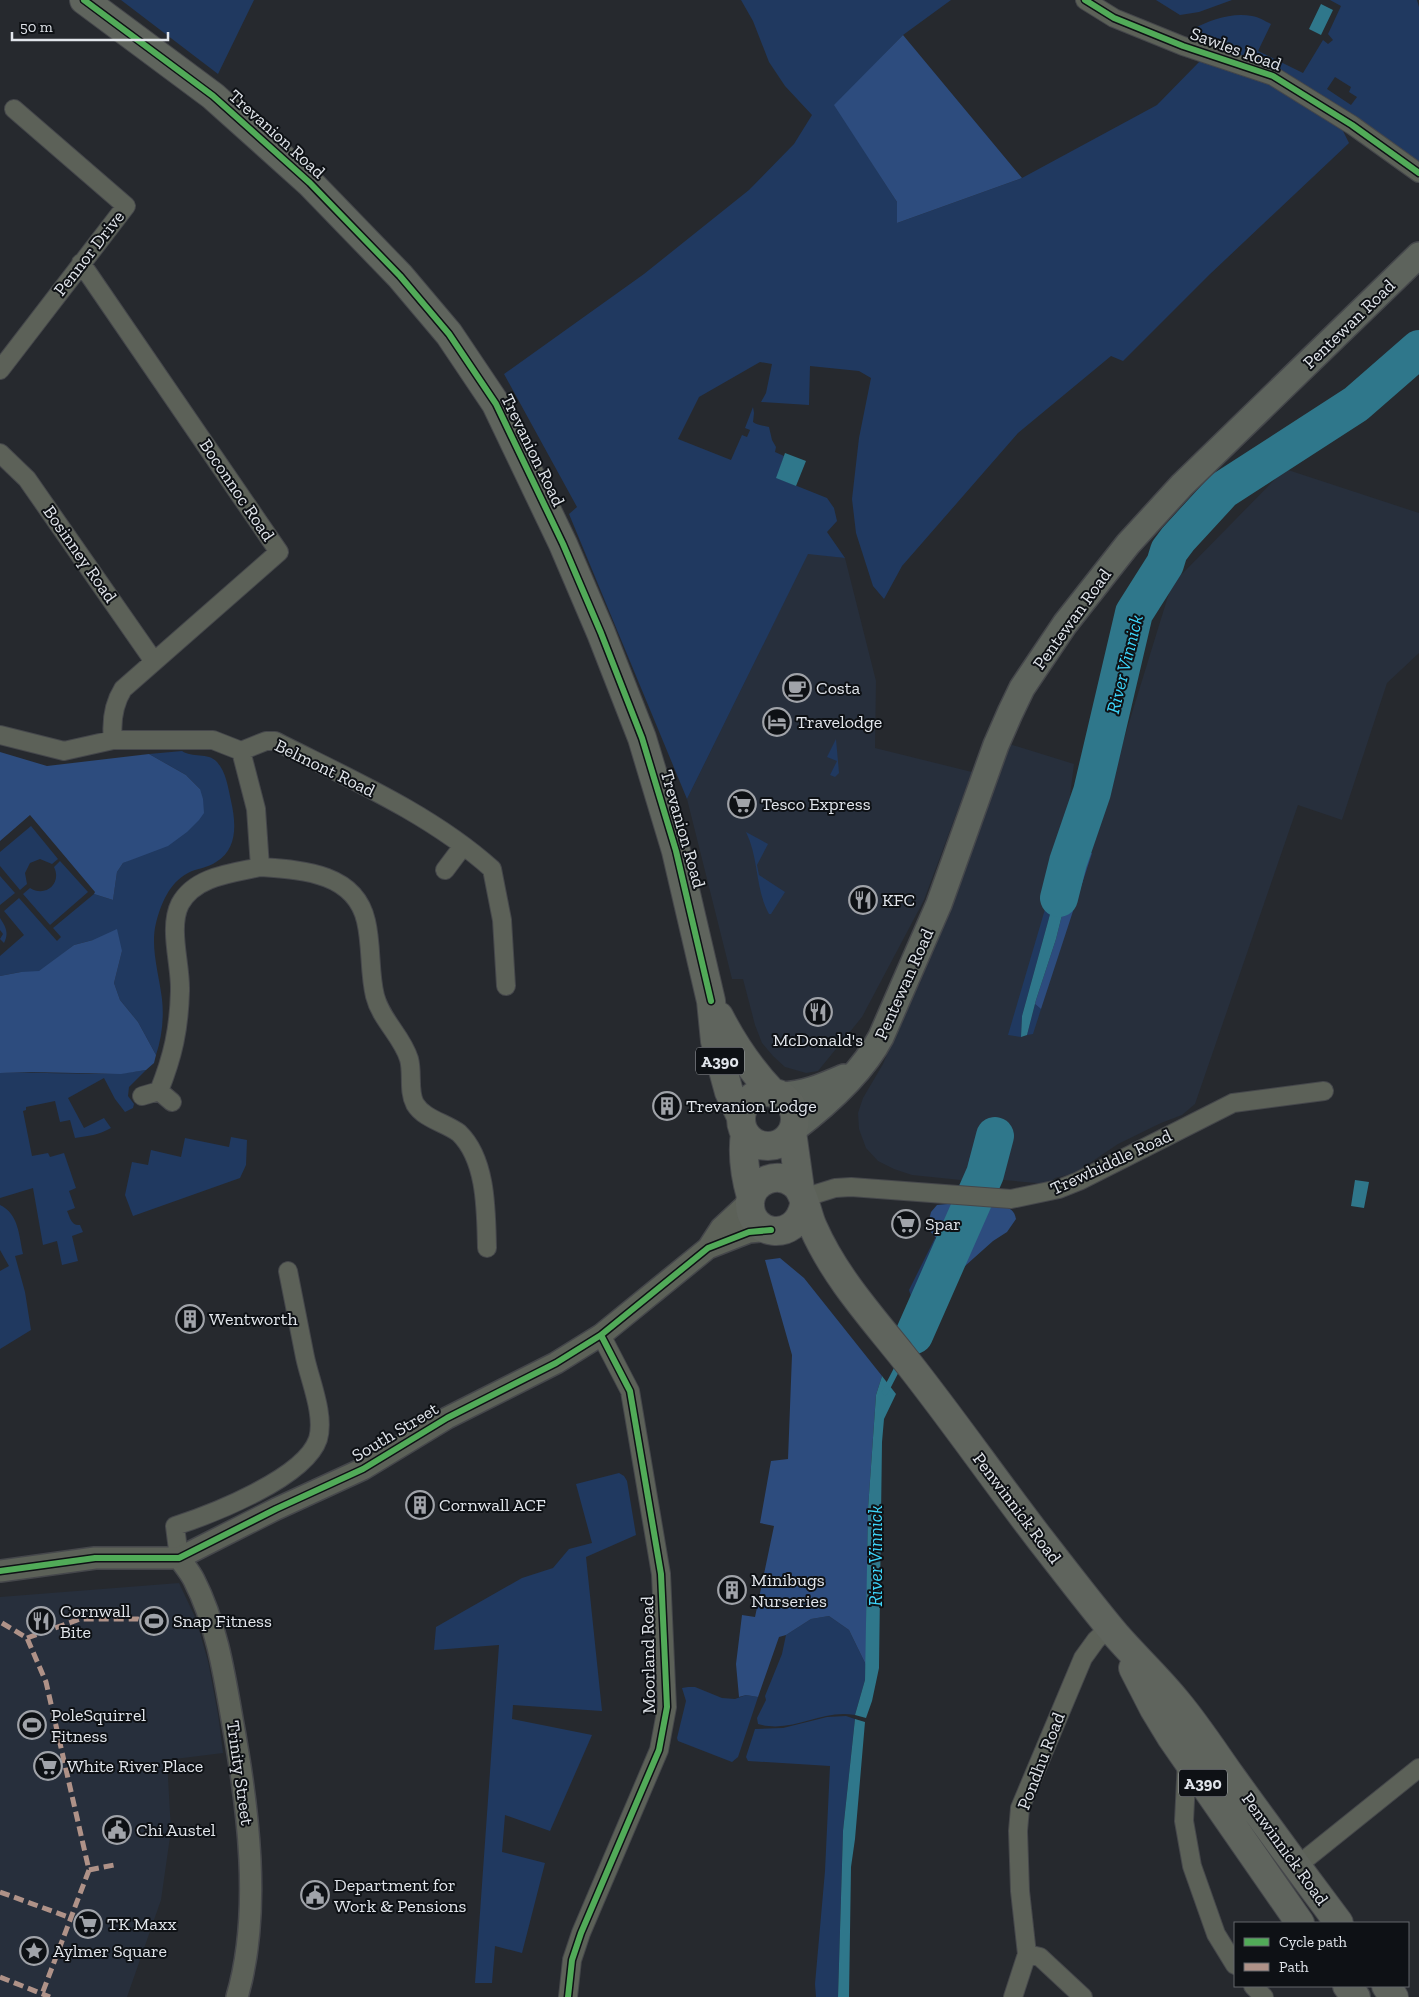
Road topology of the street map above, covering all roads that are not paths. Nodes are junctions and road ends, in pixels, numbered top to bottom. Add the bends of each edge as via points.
1 (84, 0) edge
2 (1085, 0) edge
3 (14, 109) dead end
4 (1419, 173) edge
5 (1419, 255) edge
6 (81, 263) junction
7 (1, 368) edge
8 (0, 453) edge
9 (153, 660) junction
10 (0, 735) edge
11 (113, 740) junction
12 (241, 751) junction
13 (463, 846) junction
14 (260, 867) junction
15 (445, 870) dead end
16 (506, 986) dead end
17 (711, 1001) junction
18 (859, 1071) junction
19 (1324, 1091) dead end
20 (777, 1094) junction
21 (142, 1096) dead end
22 (743, 1125) junction
23 (793, 1131) junction
24 (802, 1197) junction
25 (751, 1199) junction
26 (776, 1231) junction
27 (487, 1248) dead end
28 (708, 1248) junction
29 (288, 1271) dead end
30 (838, 1275) junction
31 (601, 1335) junction
32 (179, 1558) junction
33 (0, 1571) edge
34 (1113, 1631) junction
35 (1187, 1760) junction
36 (1419, 1768) edge
37 (1284, 1875) junction
38 (1300, 1922) edge
39 (1314, 1922) edge
40 (1338, 1922) edge
41 (1027, 1954) junction
42 (1234, 1963) edge
43 (1254, 1987) edge
44 (1348, 1987) edge
45 (237, 1997) edge
46 (568, 1997) edge
47 (1013, 1997) edge
48 (1083, 1997) edge
49 (1264, 1997) edge
50 (1356, 1997) edge

1 - 17 highway, Trevanion Road / A390 via 213,96 310,183 400,276 443,326 496,404 563,544 642,738 676,851
2 - 4 street, Sawles Road via 1114,18 1157,36 1273,76 1352,125
3 - 6 street, Pennor Drive via 126,206
5 - 18 main road, Pentewan Road via 1182,485 1128,544 1065,624 1022,688 1010,712 939,904 882,1037
6 - 7 street, Pennor Drive
6 - 9 street, Boconnoc Road via 278,552
8 - 9 street, Bosinney Road via 27,479
9 - 11 street, Boconnoc Road via 122,689 117,698 111,725
10 - 11 street via 64,751
11 - 12 street via 213,740
12 - 13 street, Belmont Road via 266,741 275,741 435,825
12 - 14 street via 256,809
13 - 15 street
13 - 16 street, Belmont Road via 492,869 502,920
14 - 21 street via 207,881 181,903 176,922 180,982 177,1032 166,1096
14 - 27 street via 324,875 338,882 360,905 366,920 375,996 408,1058 415,1104 422,1112 459,1133 474,1155 485,1197
17 - 20 highway, A390 via 734,1045
17 - 22 highway, A390 via 715,1041 729,1092
18 - 20 main road via 820,1088 794,1095
18 - 23 main road, Pentewan Road
19 - 24 street, Trewhiddle Road via 1233,1103 1059,1189 1020,1198 851,1187
20 - 22 highway via 764,1092 748,1101 743,1108
20 - 23 highway via 791,1105 795,1113
22 - 23 highway via 751,1140 759,1145 778,1144
22 - 25 highway, A390 via 746,1181
23 - 24 highway, A390
24 - 25 highway via 794,1183 777,1177 761,1183
24 - 26 highway via 802,1214 797,1222 790,1228
24 - 30 highway, A390 via 813,1228
25 - 26 highway via 753,1216 764,1227
25 - 28 street, South Street via 722,1228
26 - 28 street, South Street via 749,1232
26 - 30 highway, A390 via 794,1239
28 - 31 street, South Street
29 - 32 street via 320,1418 318,1438 311,1452 298,1465 248,1497 175,1526
30 - 34 highway, Penwinnick Road / A390
31 - 32 street, South Street via 556,1363 446,1418 363,1469
31 - 46 street, Moorland Road via 630,1391 661,1574 667,1707 659,1750 581,1933 572,1960
32 - 33 street, South Street via 95,1558
32 - 45 street, Trinity Street via 194,1580 218,1641 241,1767 249,1844 249,1918
34 - 35 highway, Penwinnick Road / A390 via 1154,1709
34 - 37 highway, Penwinnick Road / A390 via 1177,1702
34 - 41 street, Pondhu Road via 1096,1640 1083,1658 1020,1808 1020,1891
35 - 37 highway, Penwinnick Road / A390
35 - 42 street via 1184,1821 1192,1866 1216,1934
36 - 37 street
37 - 38 highway, Penwinnick Road / A390
37 - 39 highway
37 - 40 highway, Penwinnick Road / A390
41 - 47 street, Pondhu Road
41 - 48 street via 1040,1957
43 - 49 street
44 - 50 highway

